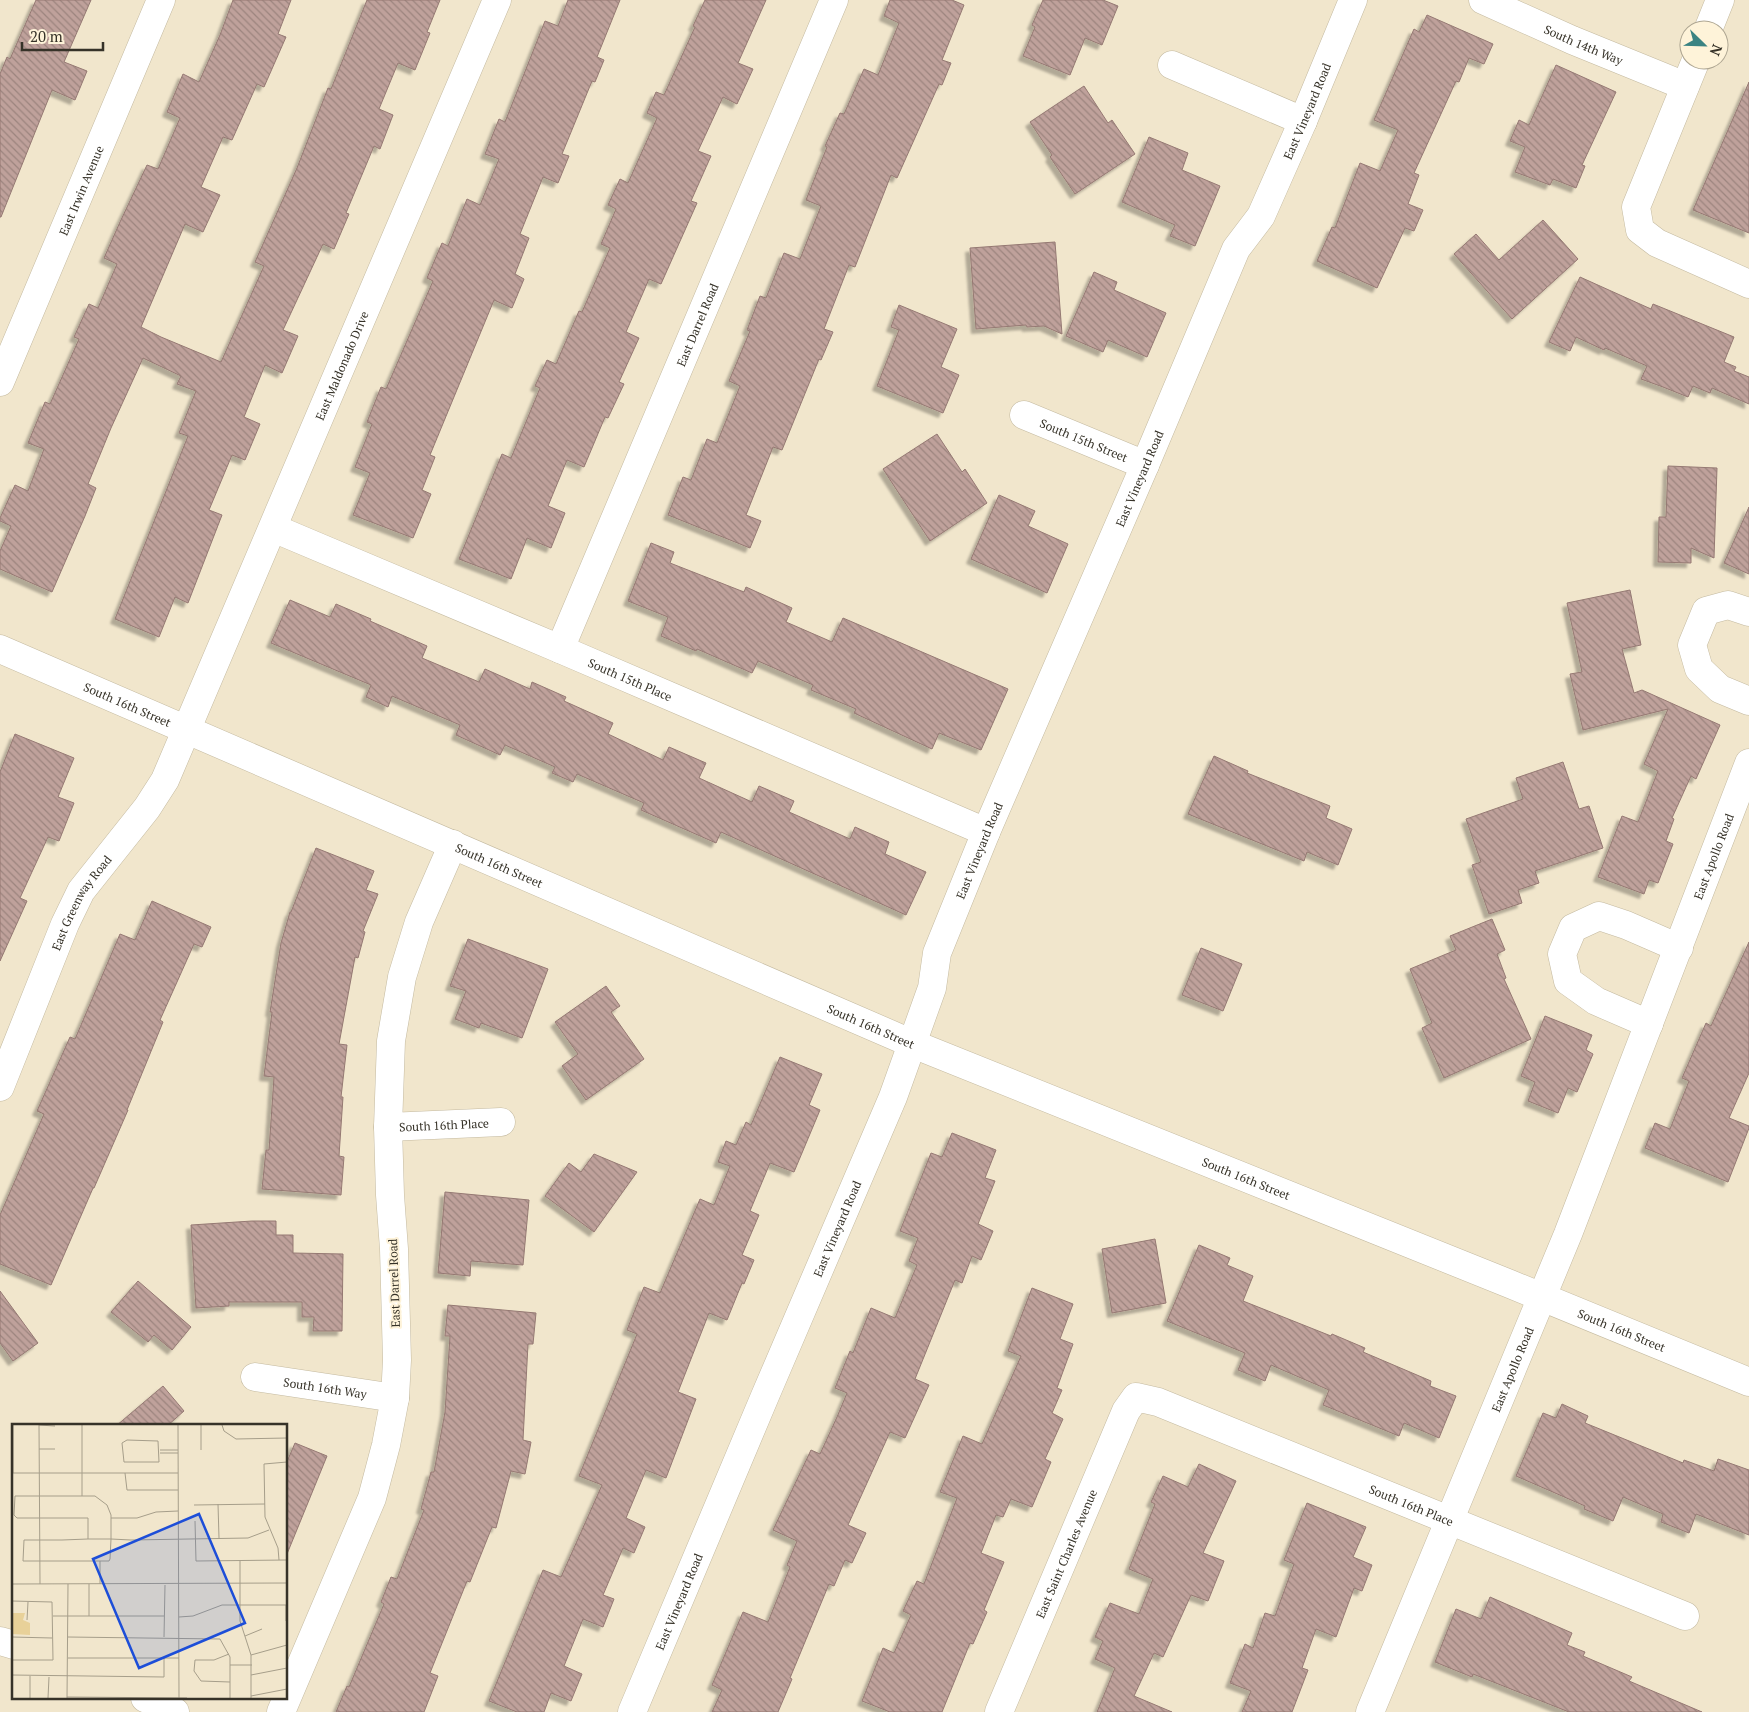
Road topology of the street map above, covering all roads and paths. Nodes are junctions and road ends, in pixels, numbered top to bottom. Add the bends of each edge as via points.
1 (161, 0) edge
2 (497, 0) edge
3 (834, 0) edge
4 (1353, 0) edge
5 (1483, 0) edge
6 (1720, 0) edge
7 (1712, 20) edge
8 (1172, 64) dead end
9 (1692, 70) edge
10 (1685, 86) junction
11 (1303, 121) junction
12 (1749, 284) edge
13 (0, 382) edge
14 (1024, 415) dead end
15 (1145, 465) junction
16 (273, 528) junction
17 (1749, 612) edge
18 (0, 649) edge
19 (560, 649) junction
20 (1749, 701) edge
21 (186, 730) junction
22 (1749, 763) edge
23 (986, 832) junction
24 (453, 844) junction
25 (1678, 948) junction
26 (1649, 1024) junction
27 (912, 1044) junction
28 (0, 1087) edge
29 (501, 1122) dead end
30 (388, 1127) junction
31 (1542, 1297) junction
32 (255, 1377) dead end
33 (1749, 1382) edge
34 (1136, 1397) joint
35 (395, 1398) junction
36 (1450, 1520) junction
37 (1685, 1616) dead end
38 (288, 1696) edge
39 (149, 1700) edge
40 (286, 1700) edge
41 (175, 1712) edge
42 (281, 1712) edge
43 (632, 1712) edge
44 (999, 1712) edge
45 (1370, 1712) edge

1 - 13 street, East Irwin Avenue
2 - 16 street, East Maldonado Drive
3 - 19 street, East Darrel Road
4 - 11 street, East Vineyard Road
5 - 10 street, South 14th Way
6 - 7 street
8 - 11 street
9 - 10 street
10 - 12 street via 1636,207 1640,230 1657,243
11 - 15 street, East Vineyard Road via 1261,216 1236,249
14 - 15 street, South 15th Street
15 - 23 street, East Vineyard Road
16 - 19 street, South 15th Place
16 - 21 street, East Maldonado Drive
17 - 20 street via 1728,605 1706,611 1692,645 1699,669 1720,689
18 - 21 street, South 16th Street
19 - 23 street, South 15th Place
21 - 24 street, South 16th Street
21 - 28 street, East Greenway Road via 165,780 147,808 81,891 64,924
22 - 25 street, East Apollo Road
23 - 27 street, East Vineyard Road via 937,953 932,988
24 - 27 street, South 16th Street
24 - 30 street, East Darrel Road via 419,922 402,977 391,1041
25 - 26 street, East Apollo Road
25 - 26 street via 1599,916 1573,928 1562,954 1568,981 1596,1002
26 - 31 street, East Apollo Road
27 - 31 street, South 16th Street
27 - 43 street, East Vineyard Road via 894,1097
29 - 30 street, South 16th Place
30 - 35 street, East Darrel Road via 394,1258
31 - 33 street, South 16th Street
31 - 36 street, East Apollo Road
32 - 35 street, South 16th Way
34 - 36 street, South 16th Place via 1158,1402
34 - 44 street, East Saint Charles Avenue via 1126,1410
35 - 38 street, East Darrel Road via 372,1498
36 - 37 street, South 16th Place
36 - 45 street, East Apollo Road
39 - 41 street
40 - 42 street, East Darrel Road

